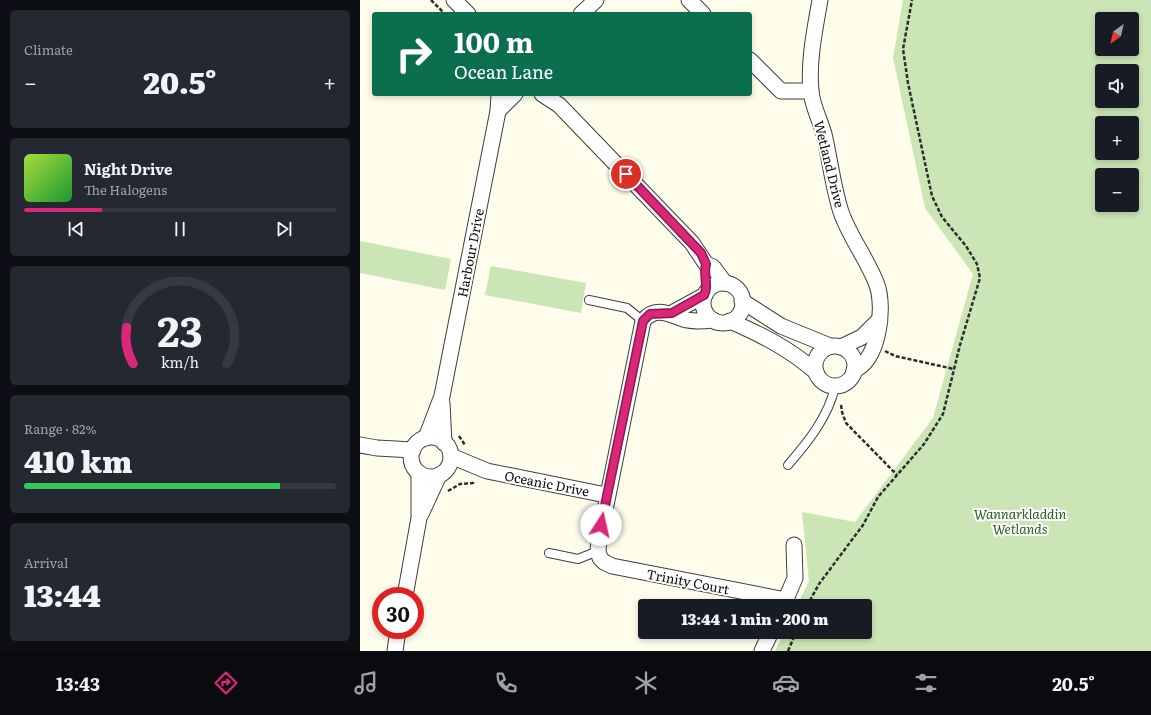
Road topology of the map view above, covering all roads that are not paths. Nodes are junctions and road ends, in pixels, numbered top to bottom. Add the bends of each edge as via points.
1 (454, 0) edge
2 (596, 0) edge
3 (689, 0) edge
4 (820, 0) edge
5 (466, 12) edge
6 (583, 12) edge
7 (701, 12) edge
8 (752, 62) edge
9 (811, 91) junction
10 (499, 96) edge
11 (513, 96) edge
12 (547, 96) edge
13 (556, 100) edge
14 (498, 111) junction
15 (706, 264) junction
16 (725, 283) junction
17 (705, 293) junction
18 (590, 300) dead end
19 (742, 301) junction
20 (672, 313) junction
21 (713, 320) junction
22 (643, 321) junction
23 (730, 321) junction
24 (878, 321) junction
25 (835, 347) junction
26 (854, 370) junction
27 (816, 372) junction
28 (835, 386) junction
29 (442, 396) junction
30 (426, 438) junction
31 (360, 445) edge
32 (447, 449) junction
33 (415, 462) junction
34 (788, 465) dead end
35 (481, 473) junction
36 (442, 474) junction
37 (606, 495) junction
38 (419, 518) junction
39 (794, 545) dead end
40 (598, 551) junction
41 (549, 553) dead end
42 (407, 587) edge
43 (766, 599) edge
44 (787, 599) edge
45 (396, 639) edge
46 (768, 639) edge
47 (394, 651) edge
48 (762, 651) edge

1 - 5 street
2 - 6 street
3 - 7 street
4 - 9 street, Wetland Drive via 813,45
8 - 9 street via 781,90
9 - 24 street, Wetland Drive via 824,132 841,211 877,287
10 - 14 street, Harbour Drive
11 - 14 street
12 - 13 street
13 - 15 street via 692,242
14 - 29 street, Harbour Drive
15 - 16 street via 714,267
15 - 17 street
16 - 17 street via 715,285
16 - 19 street via 737,289
17 - 20 street
17 - 21 street via 703,306
18 - 22 lane via 627,308
19 - 23 street via 741,311
19 - 25 street via 781,326
20 - 21 street via 687,320
20 - 22 street via 650,314
21 - 23 street
22 - 37 street
23 - 27 street via 768,338
24 - 25 street via 863,336
24 - 26 street, Wetland Drive via 878,335 871,354 862,366
25 - 26 street via 846,350 853,359
25 - 27 street via 819,354
26 - 28 street via 847,381
27 - 28 street via 823,382
28 - 34 lane via 832,400 818,426
29 - 30 street, Harbour Drive
29 - 32 street, Harbour Drive
30 - 32 street via 439,439
30 - 33 street via 421,441
31 - 33 street via 377,448
32 - 35 street, Oceanic Drive
32 - 36 street via 450,462
33 - 36 street via 429,477
33 - 38 street
35 - 36 street, Oceanic Drive
35 - 37 street, Oceanic Drive
36 - 38 street
37 - 40 street
38 - 42 street
39 - 44 street, Trinity Court via 795,578
40 - 41 lane via 580,559
40 - 43 street, Trinity Court via 602,560 612,566
45 - 47 street
46 - 48 street

